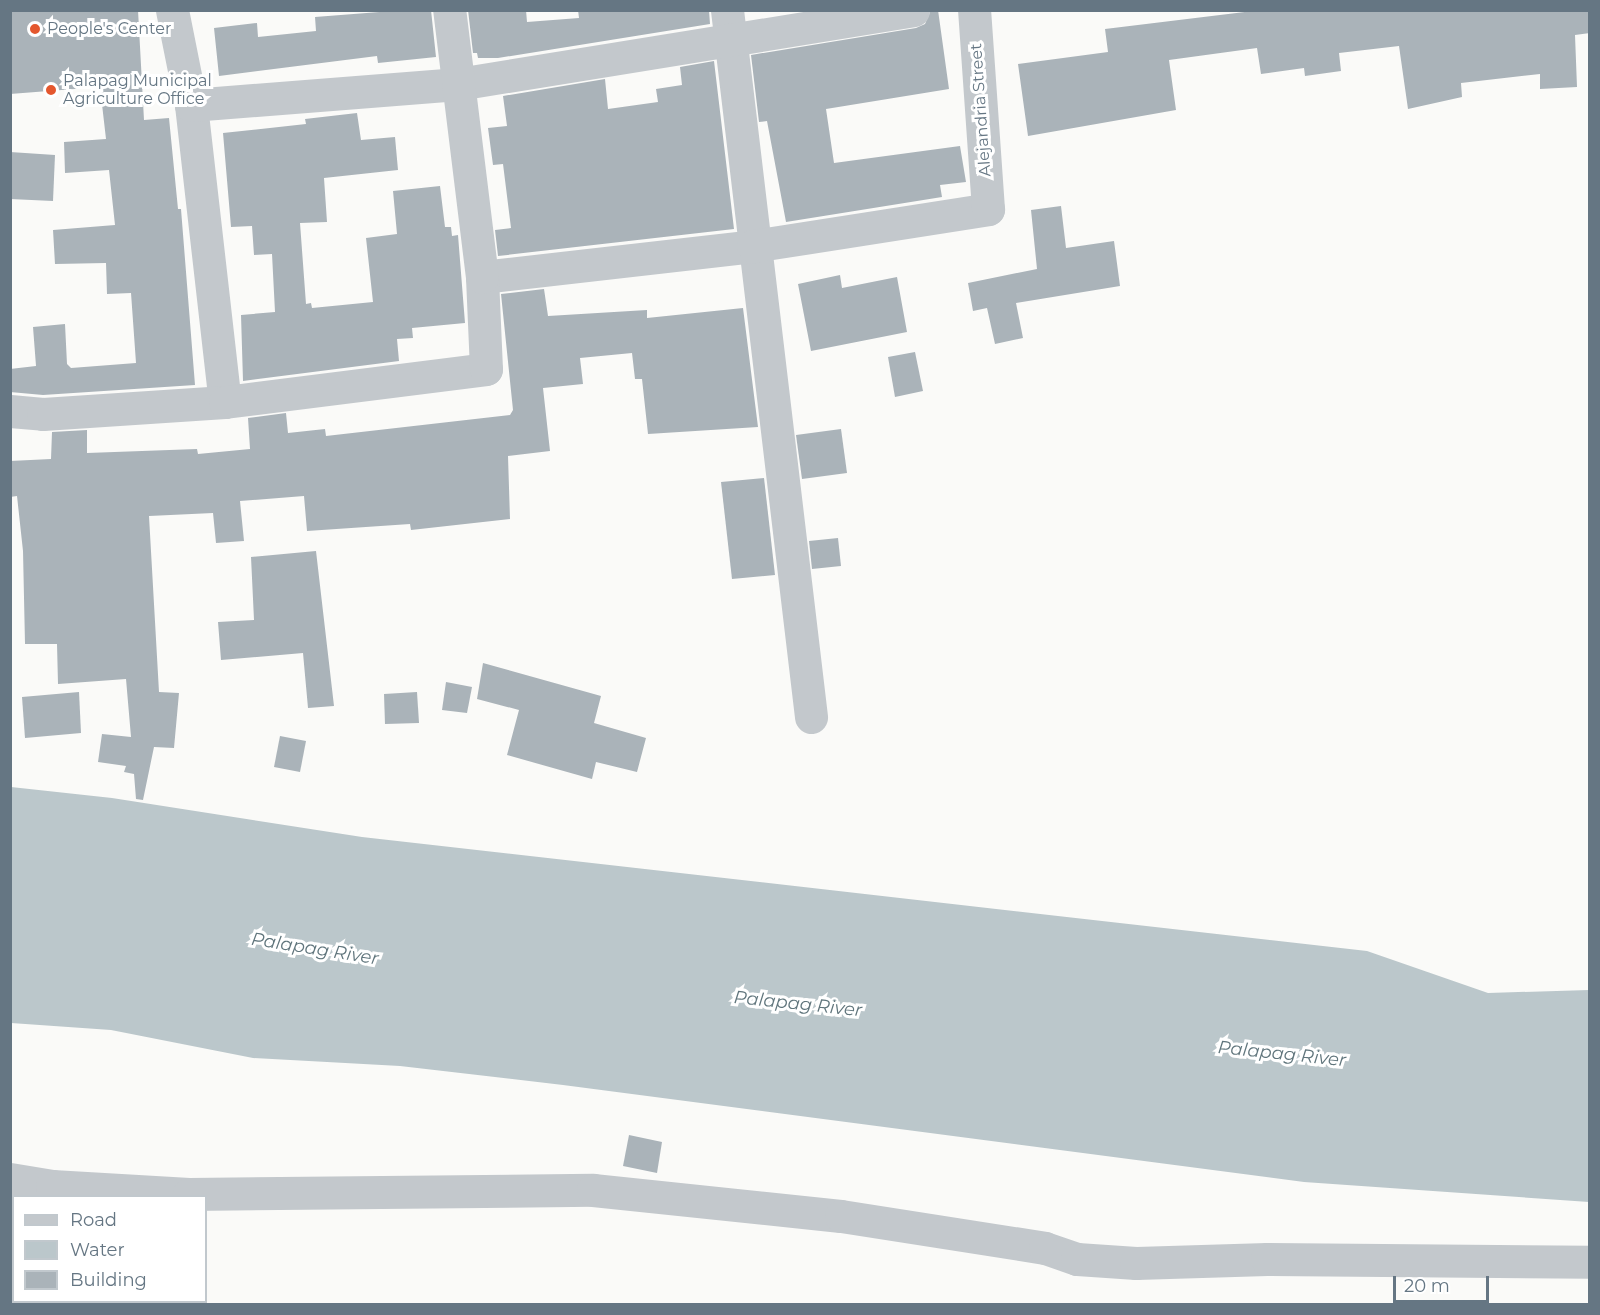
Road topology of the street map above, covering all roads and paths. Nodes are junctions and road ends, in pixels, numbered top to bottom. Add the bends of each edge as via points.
1 (172, 10) edge
2 (449, 10) edge
3 (914, 10) edge
4 (974, 10) edge
5 (729, 24) edge
6 (458, 84) junction
7 (191, 105) junction
8 (753, 246) junction
9 (482, 277) junction
10 (225, 402) junction
11 (10, 411) edge
12 (811, 717) dead end
13 (10, 1179) edge
14 (1590, 1262) edge

1 - 7 street
2 - 6 street
3 - 5 street
4 - 8 street, Alejandria Street via 988,209
5 - 6 street
5 - 8 street
6 - 7 street
6 - 9 street
7 - 10 street
8 - 9 street
8 - 12 street
9 - 10 street via 486,369
10 - 11 street via 43,414
13 - 14 street via 52,1186 189,1194 593,1190 841,1216 1045,1248 1077,1259 1136,1263 1267,1259

